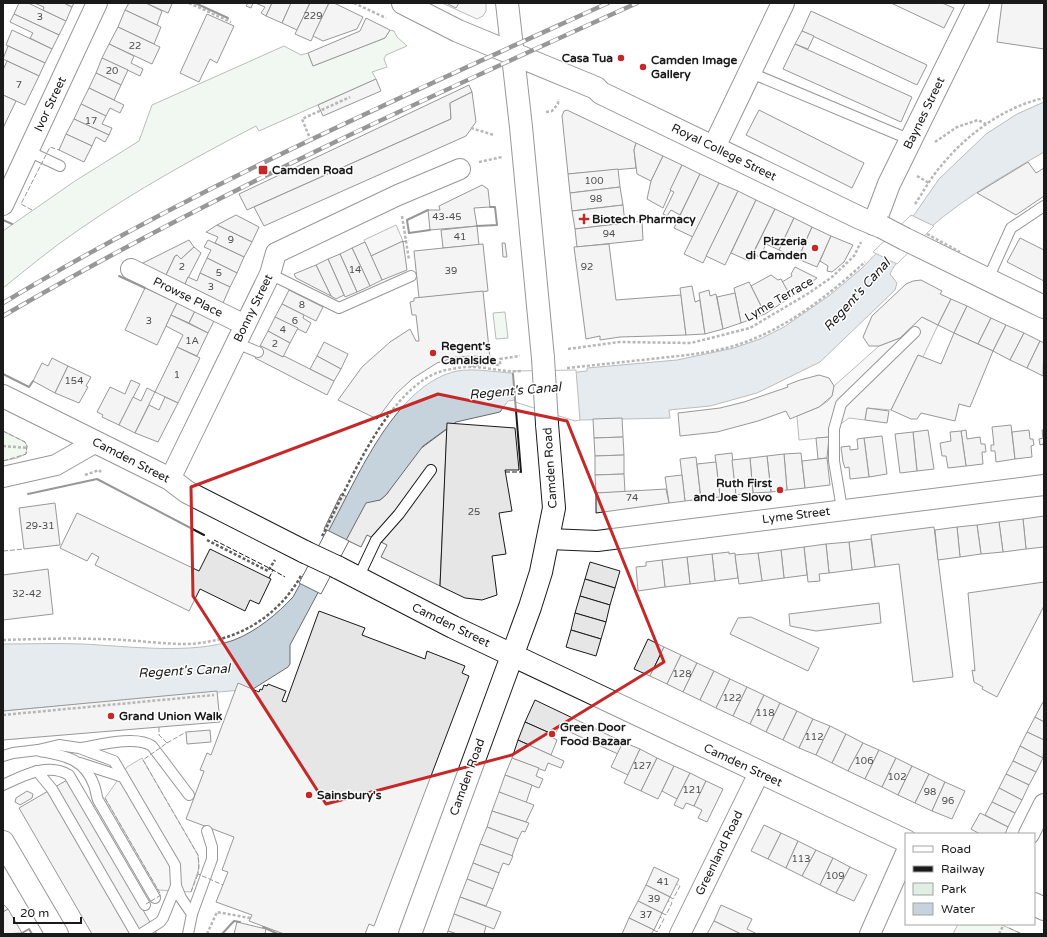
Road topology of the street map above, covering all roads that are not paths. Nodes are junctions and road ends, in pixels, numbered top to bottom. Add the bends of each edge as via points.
1 (97, 3) edge
2 (403, 3) edge
3 (506, 3) edge
4 (783, 3) edge
5 (978, 3) edge
6 (514, 55) junction
7 (751, 73) junction
8 (920, 143) junction
9 (714, 147) junction
10 (28, 151) junction
11 (60, 166) dead end
12 (460, 169) dead end
13 (3, 205) edge
14 (1044, 206) edge
15 (872, 230) junction
16 (130, 269) dead end
17 (270, 274) junction
18 (410, 276) dead end
19 (988, 279) junction
20 (1044, 307) edge
21 (245, 325) junction
22 (915, 332) dead end
23 (236, 343) junction
24 (258, 352) dead end
25 (3, 396) edge
26 (96, 442) junction
27 (431, 470) dead end
28 (3, 477) edge
29 (170, 479) junction
30 (1044, 485) edge
31 (842, 509) junction
32 (549, 539) junction
33 (358, 578) junction
34 (512, 655) junction
35 (79, 748) junction
36 (38, 750) junction
37 (3, 756) edge
38 (80, 763) junction
39 (37, 771) junction
40 (759, 773) junction
41 (123, 777) junction
42 (3, 785) edge
43 (189, 795) dead end
44 (1044, 804) edge
45 (207, 831) dead end
46 (1030, 833) edge
47 (905, 841) edge
48 (3, 842) edge
49 (905, 855) edge
50 (176, 886) junction
51 (156, 898) dead end
52 (145, 904) dead end
53 (1035, 904) edge
54 (1044, 909) edge
55 (192, 914) junction
56 (57, 934) edge
57 (136, 934) edge
58 (141, 934) edge
59 (188, 934) edge
60 (410, 934) edge
61 (680, 934) edge
62 (870, 934) edge

1 - 10 street, Ivor Street
2 - 6 main road, Royal College Street via 458,31
3 - 6 main road, Camden Road
4 - 7 main road
5 - 8 main road, Baynes Street
6 - 9 main road, Royal College Street via 596,88 601,93
6 - 32 main road, Camden Road, bridge via 548,424 554,508
7 - 8 lane
7 - 9 main road
8 - 15 main road, Baynes Street via 889,184
9 - 15 main road, Royal College Street
10 - 11 lane
10 - 13 street, Ivor Street
12 - 17 street, Bonny Street via 398,195 276,253
14 - 19 lane via 1011,228
15 - 19 main road, Royal College Street, bridge
16 - 21 street, Prowse Place
17 - 18 lane via 339,308
17 - 21 street, Bonny Street
19 - 20 main road, Royal College Street
21 - 23 street, Bonny Street
22 - 31 lane via 841,404 834,429 834,461
23 - 24 lane
23 - 29 street, Bonny Street
25 - 26 main road, Camden Street
26 - 28 street via 56,465
26 - 29 main road, Camden Street
27 - 33 lane via 399,514 376,540
29 - 33 main road, Camden Street, bridge via 187,492
30 - 31 street, Lyme Street
31 - 32 street, Lyme Street via 597,541
32 - 34 main road, Camden Road via 530,607
33 - 34 main road, Camden Street via 453,628
34 - 40 main road, Camden Street
34 - 60 main road, Camden Road
35 - 36 lane via 59,745
35 - 41 lane via 114,761
35 - 43 lane via 131,741 146,742 152,746
36 - 37 lane
36 - 38 lane
38 - 41 lane
38 - 51 lane via 91,780 98,800
39 - 42 lane
39 - 52 lane via 51,769 69,775
39 - 57 lane via 52,790
40 - 47 main road, Camden Street
40 - 61 street, Greenland Road
41 - 50 lane via 175,865
44 - 46 street
45 - 55 lane via 212,847 212,859
48 - 56 main road
49 - 62 street
50 - 55 lane
50 - 58 lane via 163,918
53 - 54 main road
55 - 59 lane

